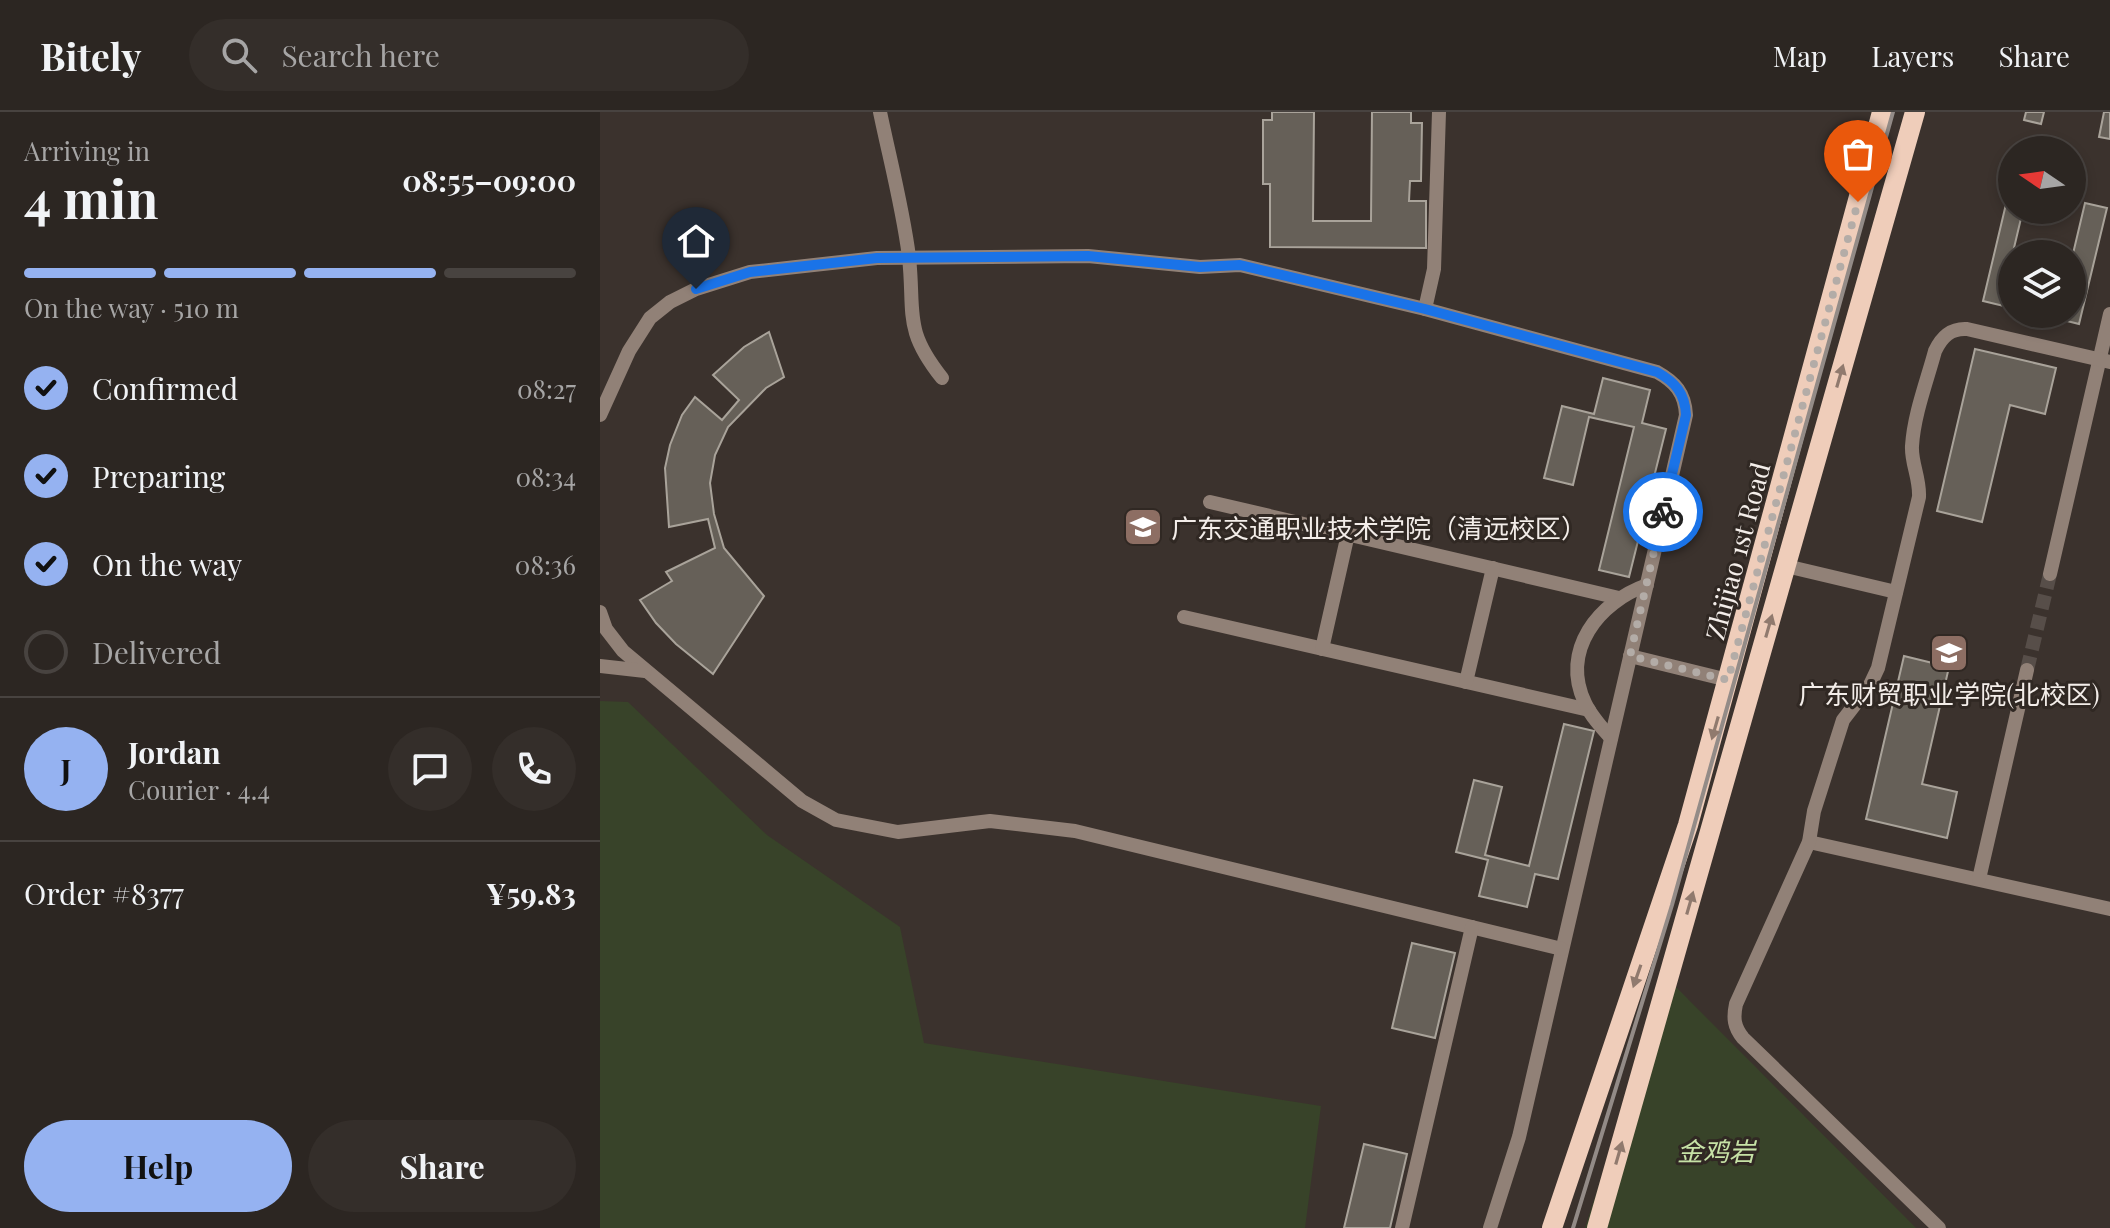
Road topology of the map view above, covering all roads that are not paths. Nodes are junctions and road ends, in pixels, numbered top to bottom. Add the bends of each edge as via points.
1 (880, 112) edge
2 (1439, 112) edge
3 (1882, 112) edge
4 (1915, 112) edge
5 (909, 257) junction
6 (1425, 309) junction
7 (2110, 314) edge
8 (2105, 361) edge
9 (942, 378) dead end
10 (600, 415) edge
11 (1210, 502) dead end
12 (1348, 534) junction
13 (1786, 566) junction
14 (1493, 568) junction
15 (2050, 574) tunnel mouth
16 (1647, 585) junction
17 (1896, 592) junction
18 (1619, 598) junction
19 (600, 612) edge
20 (1184, 617) dead end
21 (1322, 649) junction
22 (1630, 656) junction
23 (600, 666) edge
24 (2027, 670) tunnel mouth
25 (645, 671) junction
26 (1728, 680) junction
27 (1466, 682) junction
28 (1589, 710) junction
29 (1611, 738) junction
30 (1809, 842) junction
31 (1979, 879) junction
32 (2110, 909) edge
33 (1472, 927) junction
34 (1562, 949) junction
35 (1402, 1228) edge
36 (1490, 1228) edge
37 (1552, 1228) edge
38 (1597, 1228) edge
39 (1939, 1228) edge

1 - 5 street
2 - 6 street via 1434,269
3 - 26 main road, Zhijiao 1st Road
13 -> 4 main road, Zhijiao 1st Road
5 - 6 street via 1088,256 1200,267 1240,265
5 - 9 street via 916,340
5 - 10 street via 750,272 670,302 650,318 629,351
6 - 16 street via 1657,372 1679,389 1686,415
7 - 8 street
8 - 15 street
8 - 17 street via 1967,329 1958,328 1941,340 1914,434 1919,497
11 - 12 street
12 - 14 street
12 - 21 street
13 - 17 street
38 -> 13 main road, Zhijiao 1st Road
14 - 18 street
14 - 27 street
16 - 18 street
16 - 22 street
17 - 30 street via 1878,668 1843,720
18 - 28 street via 1595,617 1581,649 1579,683
19 - 25 street via 606,629
20 - 21 street
21 - 27 street
22 - 26 street
22 - 29 street
23 - 25 street
24 - 31 street
25 - 33 street via 802,801 836,820 898,832 990,821 1075,831
26 -> 37 main road, Zhijiao 1st Road via 1688,825
27 - 28 street
28 - 29 street
29 - 34 street
30 - 31 street
30 - 39 street via 1736,1004 1735,1029
31 - 32 street
33 - 34 street
33 - 35 street
34 - 36 street via 1519,1137

